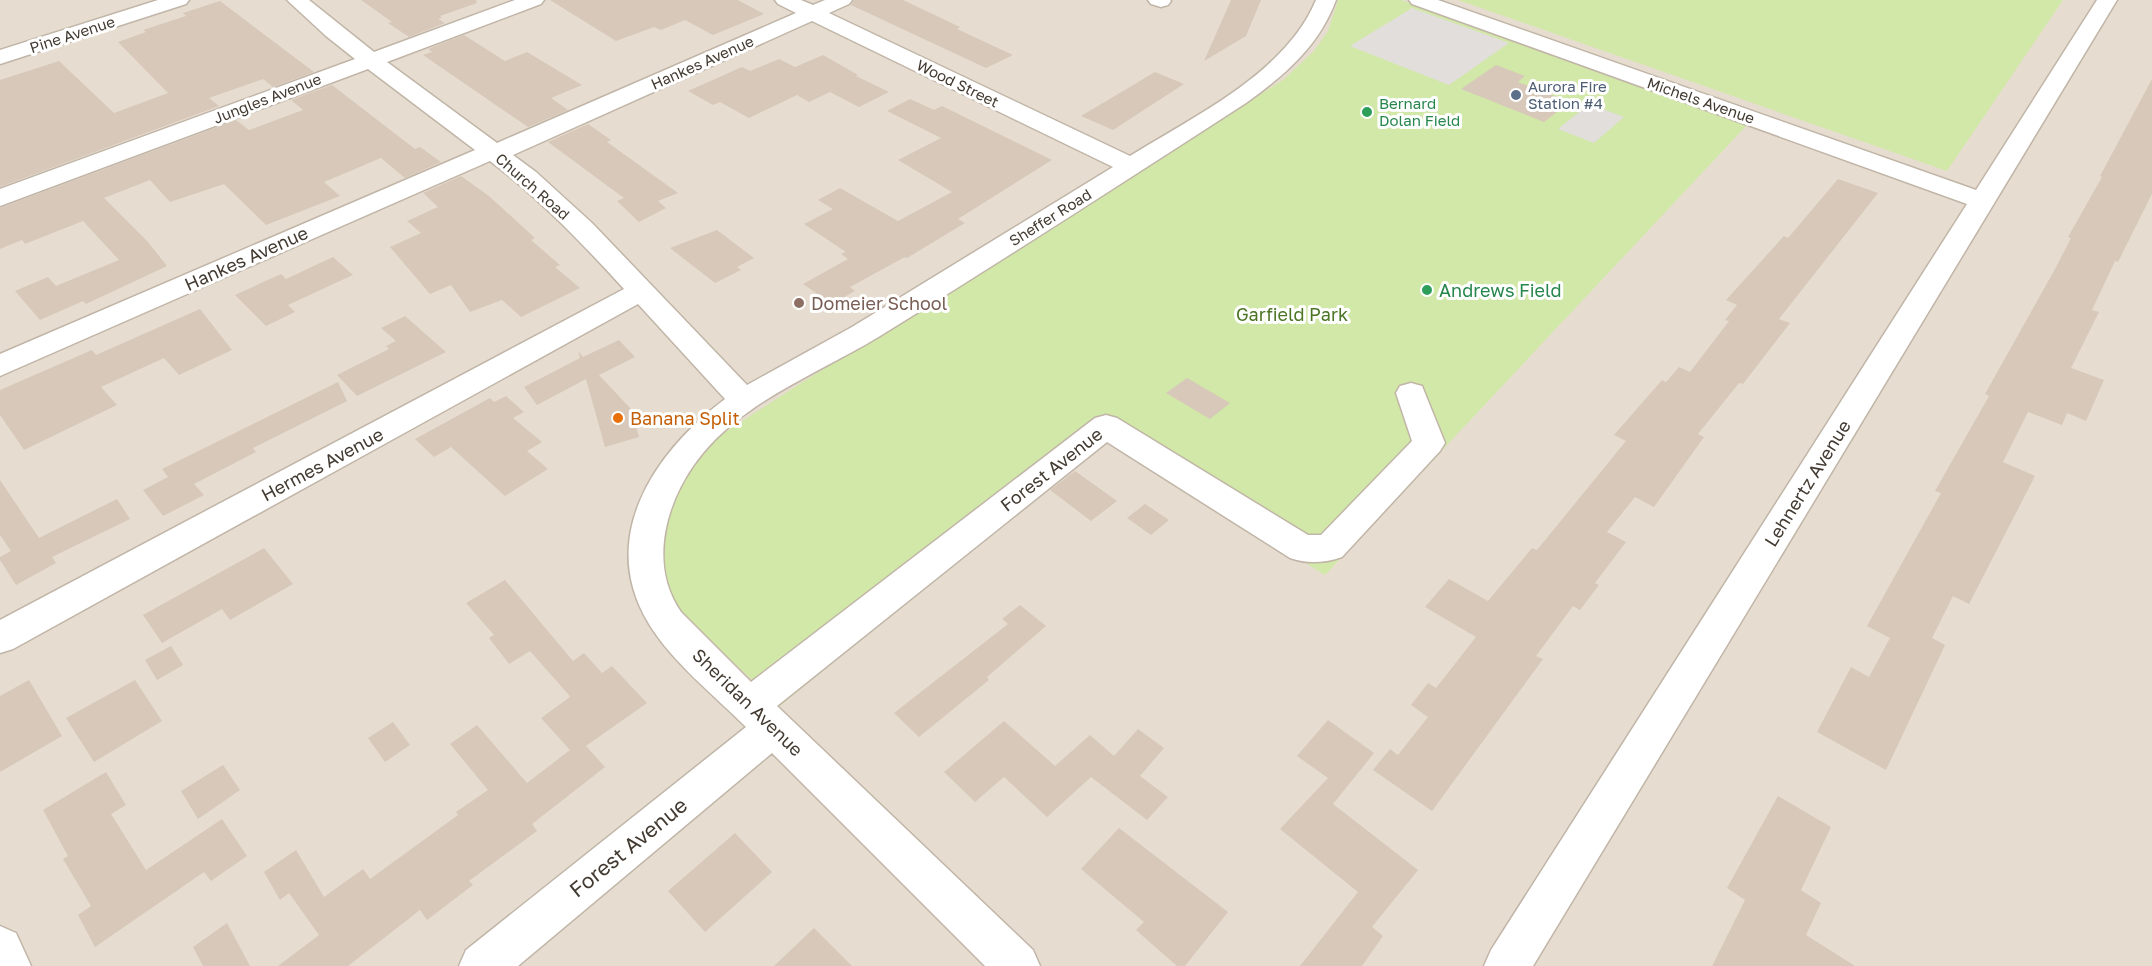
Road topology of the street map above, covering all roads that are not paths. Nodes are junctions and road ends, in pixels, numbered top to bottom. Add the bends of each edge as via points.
1 (179, 0) edge
2 (297, 0) edge
3 (534, 0) edge
4 (785, 0) edge
5 (842, 0) edge
6 (1326, 0) edge
7 (1419, 0) edge
8 (2107, 0) edge
9 (812, 13) junction
10 (0, 57) edge
11 (372, 59) junction
12 (495, 152) junction
13 (1131, 166) junction
14 (0, 198) edge
15 (1982, 201) junction
16 (643, 291) junction
17 (0, 366) edge
18 (1411, 393) dead end
19 (744, 400) junction
20 (0, 638) edge
21 (762, 717) junction
22 (0, 948) edge
23 (8, 966) edge
24 (482, 966) edge
25 (1017, 966) edge
26 (1507, 966) edge

1 - 10 street, Pine Avenue
2 - 11 street, Church Road
3 - 11 street, Jungles Avenue
4 - 9 street, Wood Street
5 - 9 street, Hankes Avenue
6 - 13 street, Sheffer Road via 1306,38 1279,67
7 - 15 street, Michels Avenue
8 - 15 street, Lehnertz Avenue
9 - 12 street, Hankes Avenue
9 - 13 street, Wood Street
11 - 12 street, Church Road
11 - 14 street, Jungles Avenue
12 - 16 street, Church Road via 583,229
12 - 17 street, Hankes Avenue
13 - 19 street, Sheffer Road via 861,335
15 - 26 street, Lehnertz Avenue
16 - 19 street, Church Road
16 - 20 street, Hermes Avenue
18 - 21 street, Forest Avenue via 1429,443 1330,548 1302,549 1106,426 783,677
19 - 21 street, Sheridan Avenue via 701,435 674,467 650,513 645,538 646,566 664,618
21 - 24 street, Forest Avenue
21 - 25 street, Sheridan Avenue
22 - 23 street

